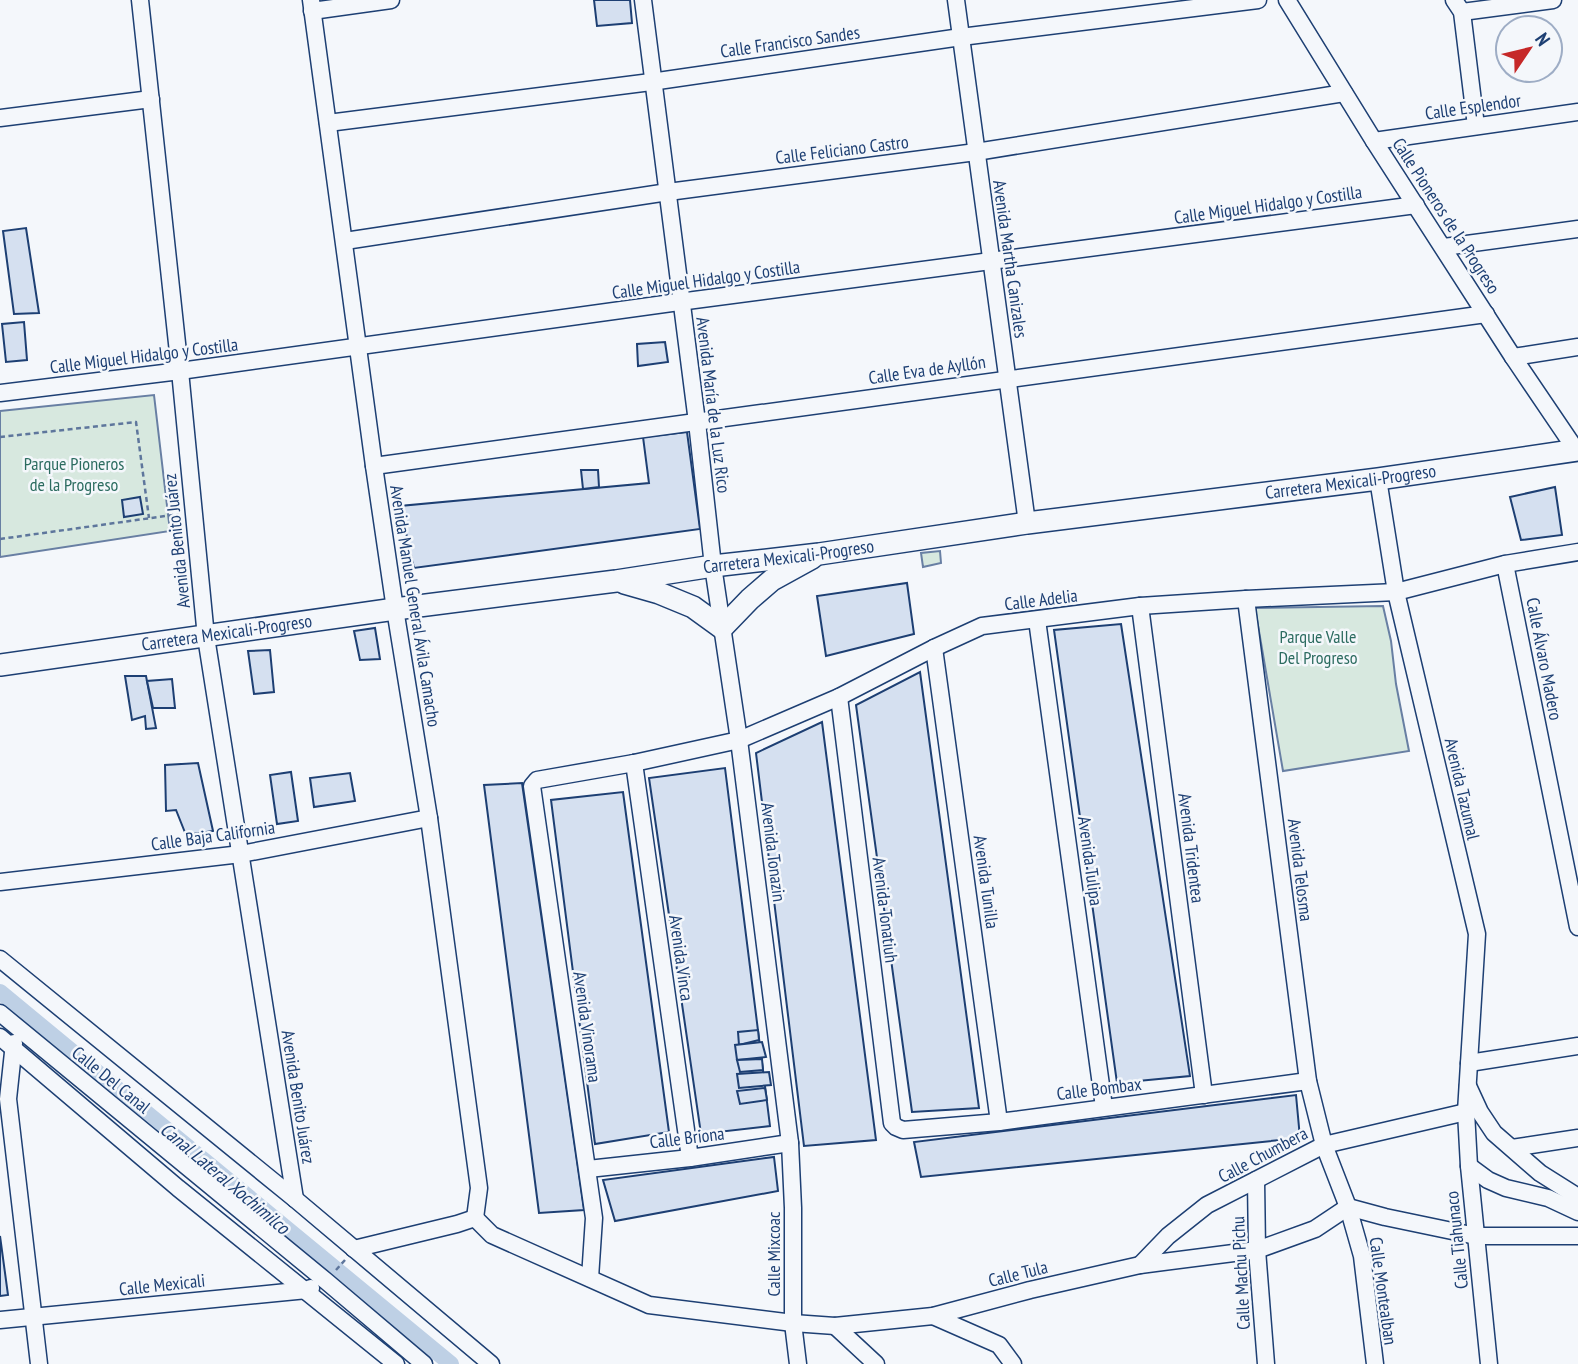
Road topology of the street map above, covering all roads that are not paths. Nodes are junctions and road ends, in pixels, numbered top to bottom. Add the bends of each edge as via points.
1 (140, 0) edge
2 (391, 0) edge
3 (643, 0) edge
4 (956, 0) edge
5 (1258, 0) edge
6 (1287, 0) edge
7 (1553, 0) edge
8 (312, 5) edge
9 (1458, 6) edge
10 (961, 37) junction
11 (654, 82) junction
12 (1344, 93) junction
13 (151, 99) junction
14 (1578, 112) edge
15 (0, 118) edge
16 (328, 123) junction
17 (1476, 126) junction
18 (1374, 141) junction
19 (976, 152) junction
20 (668, 191) junction
21 (1416, 205) junction
22 (1578, 229) edge
23 (345, 241) junction
24 (1444, 247) junction
25 (992, 261) junction
26 (681, 302) junction
27 (1486, 314) junction
28 (359, 347) junction
29 (1578, 347) edge
30 (1513, 357) junction
31 (180, 371) junction
32 (1007, 379) junction
33 (0, 393) edge
34 (697, 422) junction
35 (1577, 450) edge
36 (374, 466) junction
37 (1378, 479) junction
38 (1027, 523) junction
39 (1578, 552) edge
40 (820, 554) junction
41 (1505, 564) junction
42 (713, 566) junction
43 (616, 581) junction
44 (1396, 592) junction
45 (1247, 599) junction
46 (1140, 606) junction
47 (394, 609) junction
48 (1037, 620) junction
49 (722, 628) junction
50 (206, 637) junction
51 (934, 648) junction
52 (0, 665) edge
53 (839, 697) junction
54 (739, 740) junction
55 (634, 763) junction
56 (534, 783) joint
57 (429, 818) junction
58 (241, 854) junction
59 (0, 882) edge
60 (1578, 927) edge
61 (0, 959) edge
62 (0, 1013) edge
63 (16, 1027) junction
64 (0, 1037) edge
65 (1578, 1046) edge
66 (13, 1049) junction
67 (1469, 1063) junction
68 (1308, 1081) junction
69 (1467, 1084) junction
70 (1204, 1095) junction
71 (4, 1100) edge
72 (1104, 1107) junction
73 (1466, 1112) junction
74 (999, 1122) junction
75 (896, 1127) joint
76 (1578, 1138) edge
77 (790, 1143) junction
78 (1324, 1144) junction
79 (1512, 1148) junction
80 (690, 1158) junction
81 (1469, 1166) junction
82 (588, 1169) junction
83 (1256, 1180) junction
84 (1578, 1197) edge
85 (295, 1199) junction
86 (1348, 1207) junction
87 (1578, 1212) edge
88 (475, 1218) junction
89 (1476, 1236) junction
90 (1578, 1236) edge
91 (1257, 1250) junction
92 (349, 1255) junction
93 (1140, 1265) junction
94 (331, 1276) junction
95 (590, 1278) junction
96 (307, 1290) junction
97 (34, 1316) junction
98 (933, 1316) junction
99 (0, 1321) edge
100 (793, 1324) junction
101 (835, 1326) junction
102 (39, 1364) edge
103 (396, 1364) edge
104 (424, 1364) edge
105 (491, 1364) edge
106 (798, 1364) edge
107 (876, 1364) edge
108 (1013, 1364) edge
109 (1266, 1364) edge
110 (1375, 1364) edge
111 (1489, 1364) edge

1 - 13 street, Avenida Benito Juárez
2 - 8 street
3 - 11 street, Avenida María de la Luz Rico
4 - 10 street, Avenida Martha Canizales
5 - 10 street, Calle Francisco Sandes
6 - 12 street, Calle Pioneros de la Progreso
7 - 9 street
8 - 16 street, Avenida Manuel General Ávila Camacho
9 - 17 street
10 - 11 street, Calle Francisco Sandes
10 - 19 street, Avenida Martha Canizales
11 - 16 street, Calle Francisco Sandes
11 - 20 street, Avenida María de la Luz Rico
12 - 18 street, Calle Pioneros de la Progreso
12 - 19 street, Calle Feliciano Castro
13 - 15 street
13 - 31 street, Avenida Benito Juárez
14 - 17 street, Calle Esplendor
16 - 23 street, Avenida Manuel General Ávila Camacho
17 - 18 street, Calle Esplendor
18 - 21 street, Calle Pioneros de la Progreso
19 - 20 street, Calle Feliciano Castro
19 - 25 street, Avenida Martha Canizales
20 - 23 street, Calle Feliciano Castro
20 - 26 street, Avenida María de la Luz Rico
21 - 24 street, Calle Pioneros de la Progreso
21 - 25 street, Calle Miguel Hidalgo y Costilla
22 - 24 street
23 - 28 street, Avenida Manuel General Ávila Camacho
24 - 27 street, Calle Pioneros de la Progreso
25 - 26 street, Calle Miguel Hidalgo y Costilla
25 - 32 street, Avenida Martha Canizales
26 - 28 street, Calle Miguel Hidalgo y Costilla
26 - 34 street, Avenida María de la Luz Rico
27 - 30 street, Calle Pioneros de la Progreso
27 - 32 street, Calle Eva de Ayllón
28 - 31 street, Calle Miguel Hidalgo y Costilla
28 - 36 street, Avenida Manuel General Ávila Camacho
29 - 30 street
30 - 35 street, Calle Pioneros de la Progreso
31 - 33 street, Calle Miguel Hidalgo y Costilla
31 - 50 street, Avenida Benito Juárez
32 - 34 street, Calle Eva de Ayllón
32 - 38 street, Avenida Martha Canizales
34 - 36 street, Calle Eva de Ayllón
34 - 42 street, Avenida María de la Luz Rico
35 - 37 main road, Carretera Mexicali-Progreso
36 - 47 street, Avenida Manuel General Ávila Camacho
37 - 38 main road, Carretera Mexicali-Progreso
37 - 44 street, Avenida Tazumal
38 - 40 main road, Carretera Mexicali-Progreso
39 - 41 street, Calle Adelia
40 - 42 main road, Carretera Mexicali-Progreso
40 - 49 main road via 772,580
41 - 44 street, Calle Adelia
41 - 60 street, Calle Álvaro Madero
42 - 43 main road, Carretera Mexicali-Progreso
42 - 49 street, Avenida Tonazin
43 - 47 main road, Carretera Mexicali-Progreso
43 - 49 main road via 694,607
44 - 45 street, Calle Adelia
44 - 67 street, Avenida Tazumal via 1476,934
45 - 46 street, Calle Adelia
45 - 68 street, Avenida Telosma
46 - 48 street, Calle Adelia
46 - 70 street, Avenida Tridentea
47 - 50 main road, Carretera Mexicali-Progreso
47 - 57 street, Avenida Manuel General Ávila Camacho
48 - 51 street, Calle Adelia via 982,626
48 - 72 street, Avenida Tulipa
49 - 54 street, Avenida Tonazin
50 - 52 main road, Carretera Mexicali-Progreso
50 - 58 street, Avenida Benito Juárez
51 - 53 street, Calle Adelia
51 - 74 street, Avenida Tunilla
53 - 54 street, Calle Adelia
53 - 75 street, Avenida Tonatiuh
54 - 55 street, Calle Adelia
54 - 77 street, Avenida Tonazin
55 - 56 street, Calle Adelia
55 - 80 street, Avenida Vinca
56 - 82 street, Avenida Vinorama
57 - 58 street, Calle Baja California
57 - 88 street, Avenida Manuel General Ávila Camacho via 479,1188
58 - 59 street, Calle Baja California
58 - 85 street, Avenida Benito Juárez
61 - 85 street
62 - 63 street, Calle Del Canal
63 - 66 street
63 - 94 street, Calle Del Canal
64 - 66 street
65 - 67 street
66 - 71 street
66 - 96 street
67 - 69 street, Avenida Tazumal
68 - 70 street, Calle Bombax
68 - 78 street, Avenida Telosma
69 - 73 street, Avenida Tazumal
69 - 79 street via 1494,1133
70 - 72 street, Calle Bombax
71 - 97 street
72 - 74 street, Calle Bombax
73 - 78 street, Calle Chumbera
73 - 81 street, Calle Tiahunaco
74 - 75 street, Calle Bombax
76 - 79 street
77 - 80 street, Calle Briona
77 - 100 street, Calle Mixcoac
78 - 83 street, Calle Chumbera
78 - 86 street, Calle Montealban
79 - 84 street
80 - 82 street, Calle Briona
81 - 87 street via 1506,1188 1548,1198
81 - 89 street, Calle Tiahunaco
82 - 95 street, Avenida Vinorama via 594,1218
83 - 91 street, Calle Machu Pichu
83 - 93 street, Calle Chumbera via 1207,1205
85 - 92 street
86 - 89 street
86 - 91 street, Calle Tula via 1315,1229
86 - 110 street, Calle Montealban via 1362,1255
88 - 92 street
88 - 95 street, Calle Tula via 492,1235
89 - 90 street
89 - 111 street, Calle Tiahunaco
91 - 93 street, Calle Tula
91 - 109 street, Calle Machu Pichu
92 - 105 street
93 - 98 street, Calle Tula
94 - 96 street, Calle Mexicali
94 - 104 street, Calle Del Canal
95 - 100 street, Calle Tula via 649,1305
96 - 97 street, Calle Mexicali
96 - 103 street
97 - 99 street, Calle Mexicali
97 - 102 street
98 - 101 street, Calle Tula
98 - 108 street via 999,1345
100 - 101 street, Calle Tula
100 - 106 street, Calle Mixcoac
101 - 107 street

